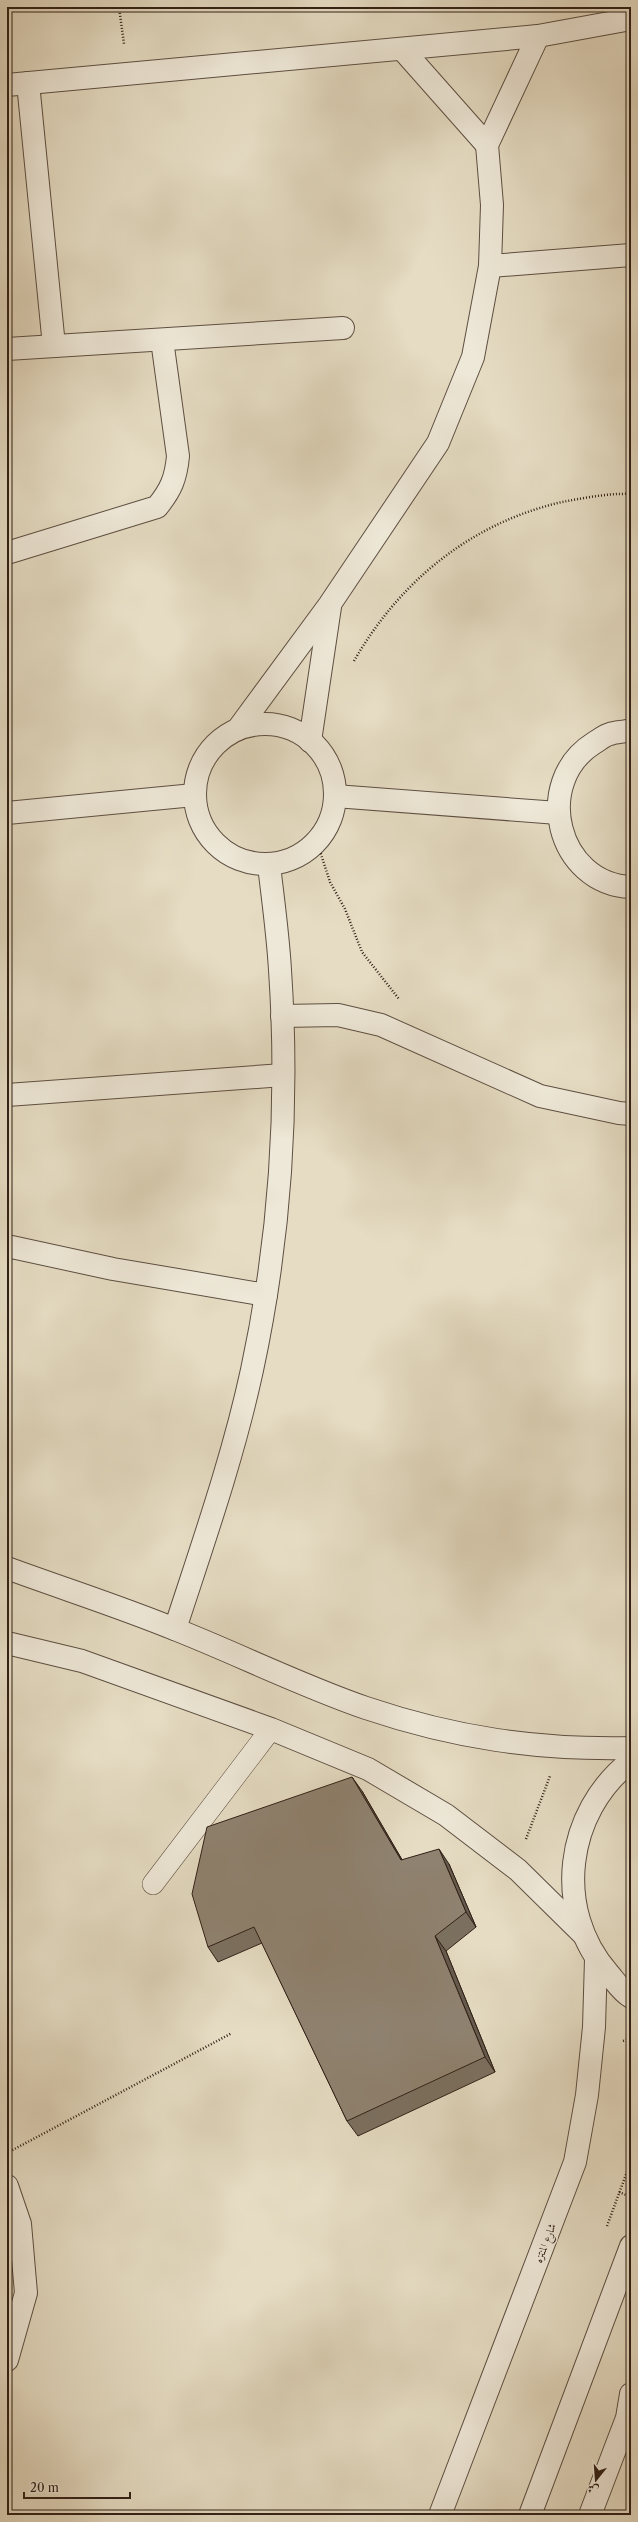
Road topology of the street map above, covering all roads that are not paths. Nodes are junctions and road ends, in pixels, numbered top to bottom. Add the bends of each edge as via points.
1 (631, 19) edge
2 (538, 36) junction
3 (402, 49) junction
4 (17, 84) edge
5 (487, 145) junction
6 (631, 255) edge
7 (490, 266) junction
8 (344, 328) dead end
9 (162, 340) junction
10 (54, 346) junction
11 (7, 349) edge
12 (7, 553) edge
13 (330, 604) junction
14 (238, 729) junction
15 (631, 730) edge
16 (310, 741) junction
17 (194, 795) junction
18 (335, 796) junction
19 (7, 813) edge
20 (558, 814) junction
21 (269, 865) junction
22 (631, 887) edge
23 (282, 1016) junction
24 (283, 1075) junction
25 (7, 1095) edge
26 (631, 1114) edge
27 (7, 1246) edge
28 (266, 1295) junction
29 (7, 1568) edge
30 (176, 1629) junction
31 (7, 1643) edge
32 (271, 1729) junction
33 (631, 1748) edge
34 (631, 1761) edge
35 (153, 1884) dead end
36 (583, 1934) junction
37 (596, 1959) junction
38 (631, 1997) edge
39 (7, 2186) edge
40 (631, 2246) edge
41 (7, 2360) edge
42 (631, 2394) edge
43 (440, 2515) edge
44 (530, 2515) edge
45 (590, 2515) edge

1 - 2 street
2 - 3 street
2 - 5 street
3 - 4 street
3 - 5 street
4 - 10 street
5 - 7 street via 492,205
6 - 7 street
7 - 13 street via 473,357 438,443
8 - 9 street
9 - 10 street
9 - 12 street via 178,456 176,475 169,493 157,507
10 - 11 street
13 - 14 street
13 - 16 street
14 - 16 street via 263,724 288,728
14 - 17 street via 220,740 205,756 197,775
15 - 20 street via 609,734 581,752 562,780
16 - 18 street via 321,752 332,773
17 - 19 street
17 - 21 street via 200,824 217,847 242,861
18 - 20 street
18 - 21 street via 327,828 317,842 296,857
20 - 22 street via 566,846 588,872 618,887
21 - 23 street
23 - 24 street
23 - 26 street via 338,1015 381,1025 540,1096 619,1114
24 - 25 street
24 - 28 street via 279,1186
27 - 28 street via 120,1271
28 - 30 street via 234,1445
29 - 30 street
30 - 33 street via 365,1707 434,1728 505,1743 577,1749
31 - 32 street via 82,1661
32 - 35 lane
32 - 36 street via 368,1769 446,1815 518,1870
34 - 36 street via 615,1774 589,1808 575,1849 573,1892
36 - 37 street
37 - 38 street
37 - 43 street, شارع المنتزه via 594,2027 588,2087 575,2162
39 - 41 street via 20,2224 26,2293
40 - 44 street
42 - 45 street via 627,2418

